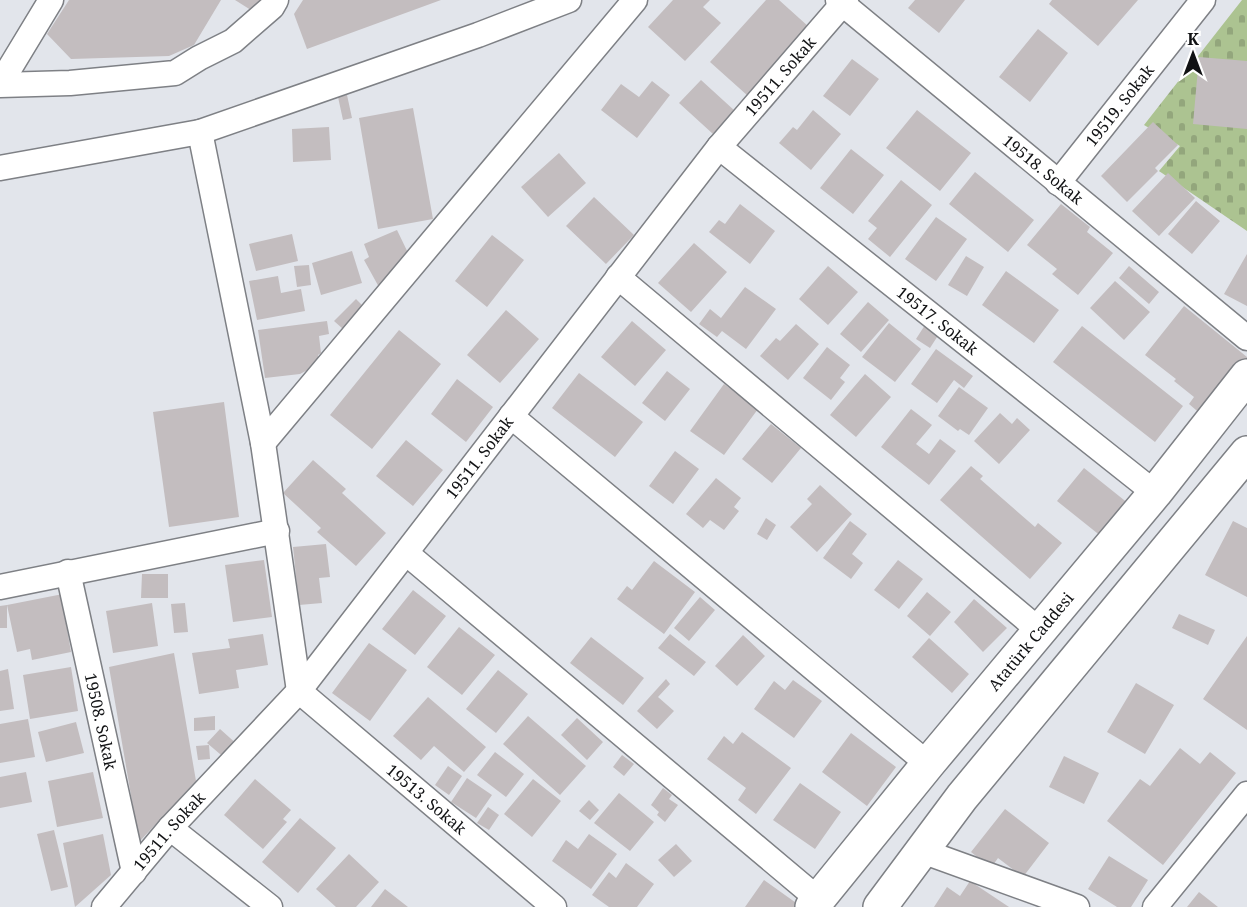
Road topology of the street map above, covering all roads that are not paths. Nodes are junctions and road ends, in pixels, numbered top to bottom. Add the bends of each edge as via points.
1 (51, 0) edge
2 (276, 0) edge
3 (569, 0) edge
4 (635, 0) edge
5 (1203, 0) edge
6 (842, 2) edge
7 (0, 79) edge
8 (0, 85) edge
9 (200, 132) junction
10 (719, 147) junction
11 (0, 168) edge
12 (1058, 183) junction
13 (618, 277) junction
14 (1247, 338) edge
15 (1247, 376) edge
16 (511, 416) junction
17 (263, 443) junction
18 (1247, 453) edge
19 (1155, 493) junction
20 (277, 531) junction
21 (406, 553) junction
22 (68, 572) junction
23 (0, 587) edge
24 (1039, 630) junction
25 (299, 691) junction
26 (928, 764) junction
27 (1247, 794) edge
28 (170, 828) junction
29 (922, 851) junction
30 (134, 872) junction
31 (815, 903) edge
32 (104, 907) edge
33 (270, 907) edge
34 (554, 907) edge
35 (880, 907) edge
36 (1077, 907) edge
37 (1155, 907) edge

1 - 7 street
2 - 8 street via 233,41 175,73
3 - 9 street
4 - 17 street
5 - 12 street, 19519. Sokak
6 - 10 street, 19511. Sokak
6 - 12 street, 19518. Sokak
9 - 11 street
9 - 17 street
10 - 13 street, 19511. Sokak
10 - 19 street, 19517. Sokak
12 - 14 street, 19518. Sokak
13 - 16 street, 19511. Sokak
13 - 24 street
15 - 19 street, Atatürk Caddesi
16 - 21 street, 19511. Sokak
16 - 26 street
17 - 20 street
18 - 29 street
19 - 24 street, Atatürk Caddesi
20 - 22 street
20 - 25 street
21 - 25 street, 19511. Sokak
21 - 31 street
22 - 23 street
22 - 30 street, 19508. Sokak
24 - 26 street, Atatürk Caddesi
25 - 28 street, 19511. Sokak
25 - 34 street, 19513. Sokak
26 - 31 street, Atatürk Caddesi
27 - 37 street
28 - 30 street, 19511. Sokak
28 - 33 street
29 - 35 street
29 - 36 street
30 - 32 street, 19511. Sokak

